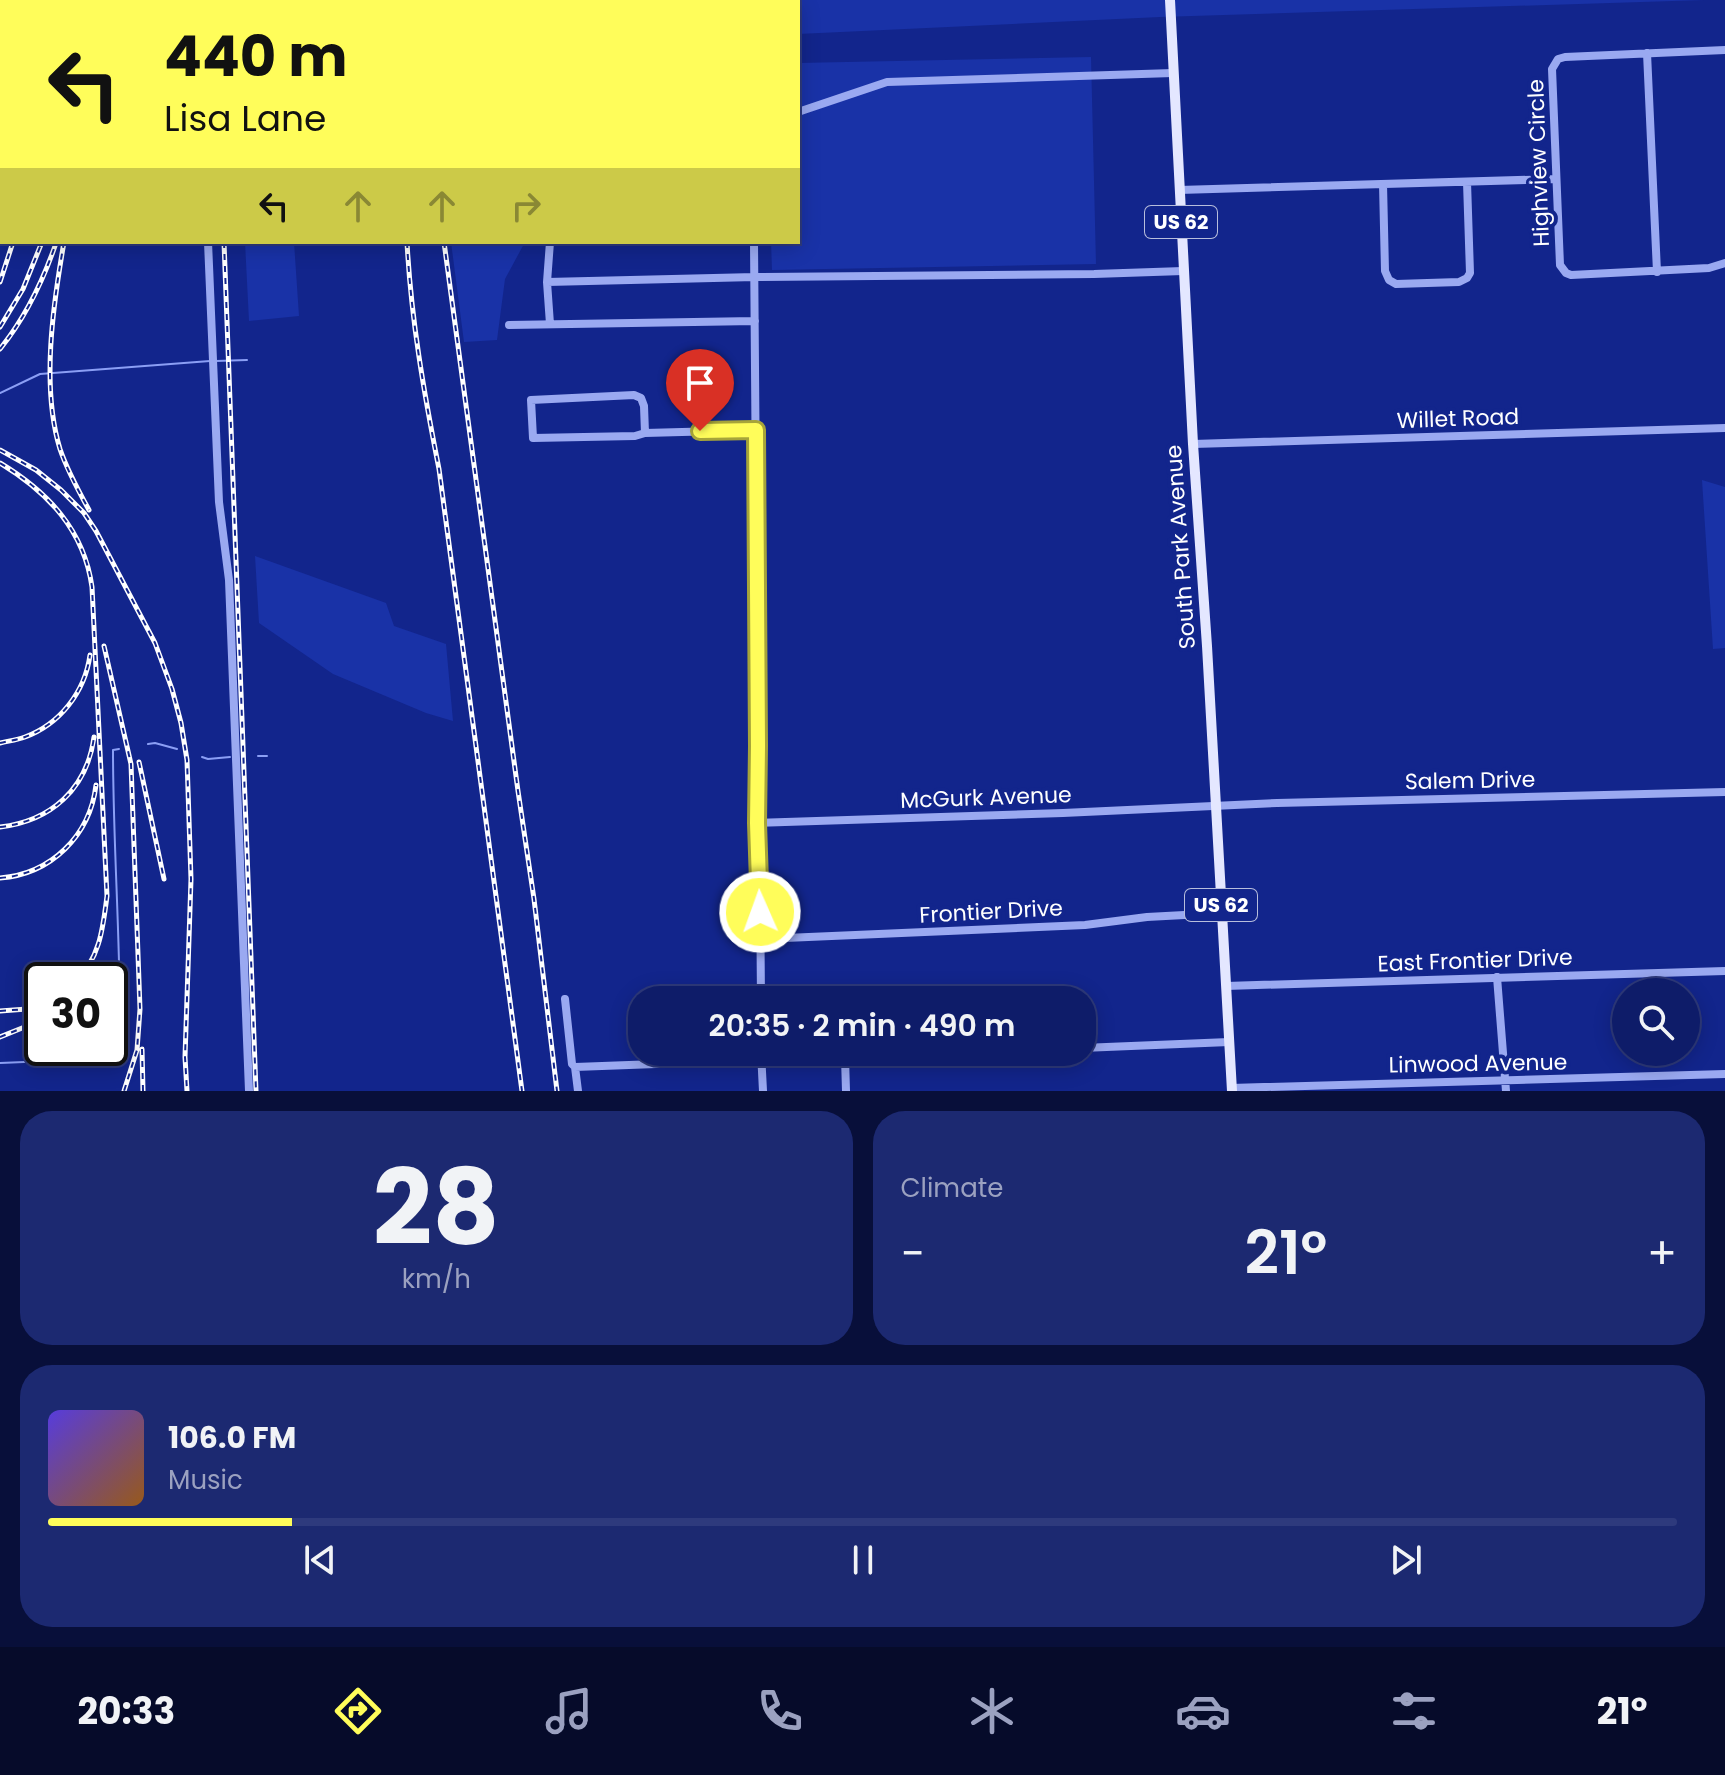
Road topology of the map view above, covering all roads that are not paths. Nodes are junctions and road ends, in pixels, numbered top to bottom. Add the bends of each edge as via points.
1 (1170, 0) edge
2 (1725, 50) edge
3 (1647, 53) junction
4 (1173, 73) junction
5 (800, 111) edge
6 (1556, 179) junction
7 (1467, 182) junction
8 (1383, 184) junction
9 (1179, 190) junction
10 (208, 244) edge
11 (550, 244) edge
12 (754, 244) edge
13 (1725, 263) edge
14 (1183, 271) junction
15 (1657, 272) junction
16 (755, 277) junction
17 (547, 282) junction
18 (755, 321) junction
19 (550, 324) junction
20 (509, 325) dead end
21 (1725, 428) edge
22 (756, 430) junction
23 (645, 433) junction
24 (1193, 444) junction
25 (1725, 792) edge
26 (1216, 806) junction
27 (757, 823) junction
28 (1222, 913) junction
29 (761, 939) junction
30 (1725, 971) edge
31 (1497, 977) junction
32 (761, 986) edge
33 (1226, 986) junction
34 (565, 999) dead end
35 (1229, 1042) junction
36 (1096, 1047) edge
37 (628, 1064) edge
38 (762, 1066) edge
39 (845, 1066) edge
40 (575, 1067) junction
41 (1725, 1074) edge
42 (1505, 1081) junction
43 (1232, 1089) edge
44 (249, 1091) edge
45 (578, 1091) edge
46 (763, 1091) edge
47 (846, 1091) edge
48 (1506, 1091) edge

1 - 4 main road, South Park Avenue / US 62
2 - 3 street, Highview Circle
3 - 6 street, Highview Circle via 1565,57 1554,63
3 - 15 street
4 - 5 street via 887,82
4 - 9 main road, South Park Avenue / US 62
6 - 7 street
6 - 15 street, Highview Circle via 1560,265 1566,273
7 - 8 street
7 - 8 street via 1470,273 1459,282 1396,284 1385,271
8 - 9 street
9 - 14 main road, South Park Avenue / US 62
10 - 44 street via 219,502 229,580
11 - 17 street
12 - 16 street
13 - 15 street, Highview Circle
14 - 16 street
14 - 24 main road, South Park Avenue / US 62
16 - 17 street
16 - 18 street
17 - 19 street
18 - 19 street
18 - 22 street
19 - 20 street
21 - 24 street, Willet Road
22 - 23 street
22 - 27 street
23 - 23 street via 644,406 634,395 531,400 533,438
24 - 26 main road, South Park Avenue / US 62
25 - 26 street, Salem Drive
26 - 27 street, McGurk Avenue
26 - 28 main road, South Park Avenue / US 62
27 - 29 street
28 - 29 street, Frontier Drive via 1085,925
28 - 33 main road, South Park Avenue / US 62
29 - 32 street
30 - 31 street, East Frontier Drive
31 - 33 street, East Frontier Drive
31 - 42 street
33 - 35 main road, South Park Avenue / US 62
34 - 40 street
35 - 36 street
35 - 43 main road, South Park Avenue / US 62
37 - 40 street
38 - 46 street
39 - 47 street
40 - 45 street
41 - 42 street, Linwood Avenue
42 - 43 street, Linwood Avenue
42 - 48 street

